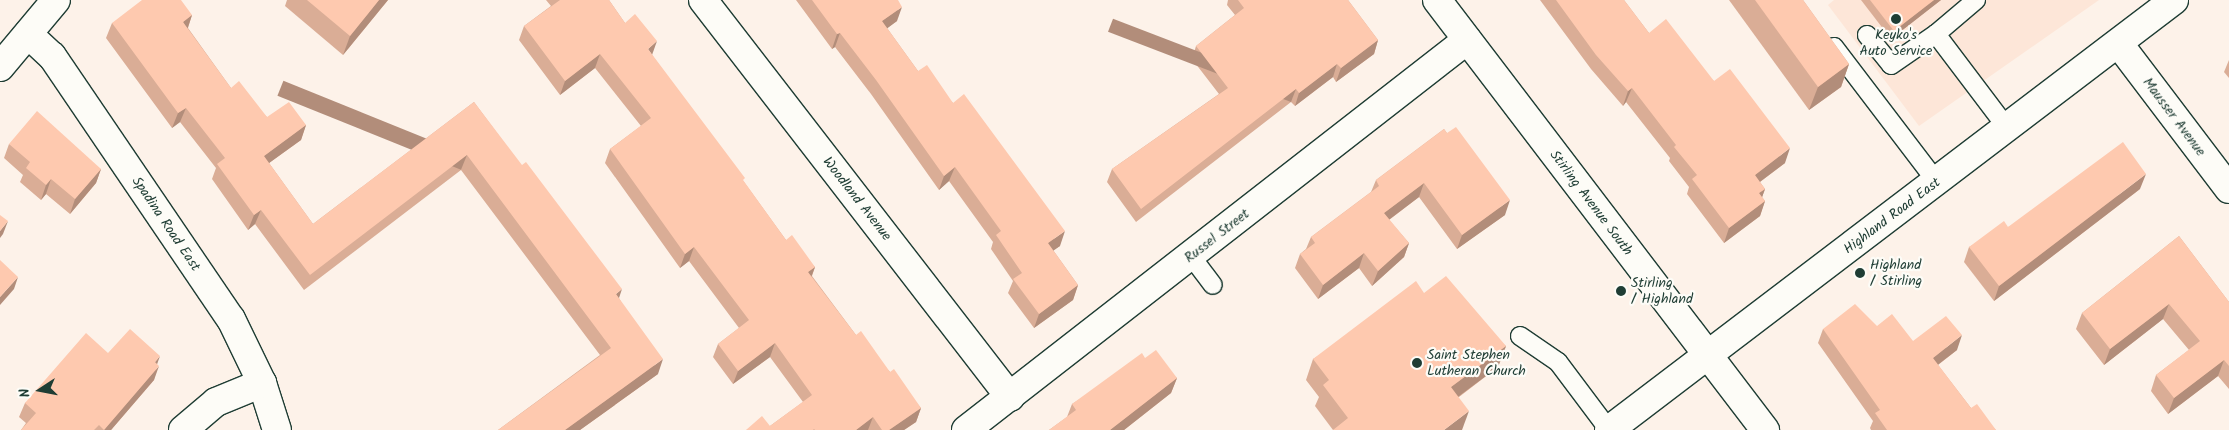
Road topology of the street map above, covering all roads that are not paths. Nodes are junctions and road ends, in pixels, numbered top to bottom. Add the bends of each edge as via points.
1 (56, 0) edge
2 (703, 0) edge
3 (1437, 0) edge
4 (1976, 0) edge
5 (2174, 0) edge
6 (1822, 32) edge
7 (28, 34) junction
8 (1936, 34) junction
9 (1867, 36) dead end
10 (1467, 40) junction
11 (2119, 44) junction
12 (0, 67) edge
13 (2007, 128) junction
14 (1937, 182) junction
15 (2229, 189) edge
16 (1191, 256) junction
17 (1212, 285) dead end
18 (1520, 336) dead end
19 (1708, 356) junction
20 (262, 383) junction
21 (1010, 397) junction
22 (183, 430) edge
23 (277, 430) edge
24 (966, 430) edge
25 (1609, 430) edge
26 (1765, 430) edge

1 - 7 street
2 - 21 street, Woodland Avenue
3 - 10 street, Stirling Avenue South
4 - 8 lane
5 - 11 street, Highland Road East
6 - 14 lane
7 - 12 street
7 - 20 street, Spadina Road East via 52,56 231,319
8 - 9 lane via 1890,65
8 - 13 lane
10 - 16 street, Russel Street
10 - 19 street, Stirling Avenue South
11 - 13 street, Highland Road East
11 - 15 street, Mausser Avenue
13 - 14 street, Highland Road East
14 - 19 street, Highland Road East
16 - 17 lane
16 - 21 street, Russel Street
18 - 25 lane via 1558,362
19 - 25 street, Highland Road East
19 - 26 street, Stirling Avenue South
20 - 22 street via 216,402 193,418
20 - 23 street, Spadina Road East
21 - 24 street, Russel Street

